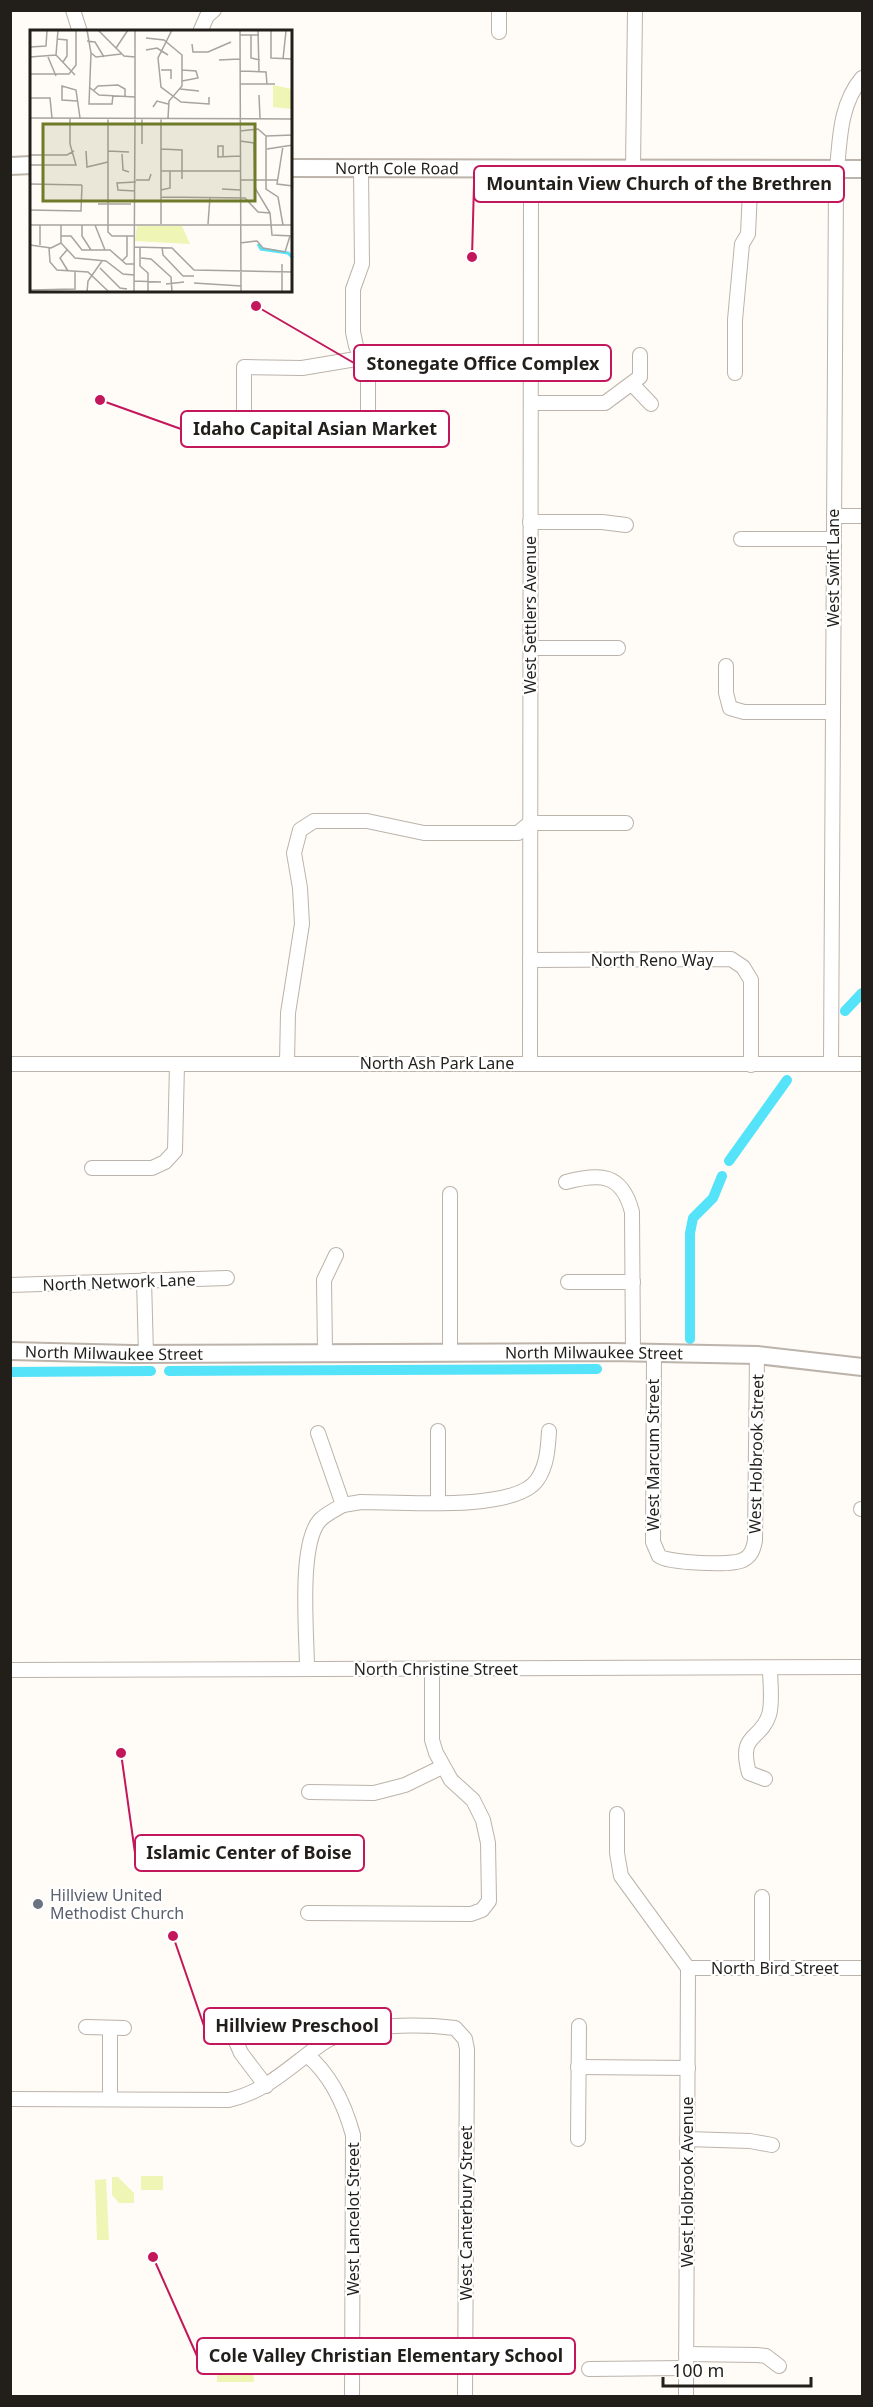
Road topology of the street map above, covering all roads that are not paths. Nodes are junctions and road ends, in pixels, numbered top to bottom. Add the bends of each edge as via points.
1 (72, 10) edge
2 (214, 10) edge
3 (499, 10) edge
4 (635, 10) edge
5 (79, 30) edge
6 (201, 30) edge
7 (499, 32) dead end
8 (862, 78) edge
9 (30, 165) edge
10 (10, 166) edge
11 (292, 168) edge
12 (361, 168) junction
13 (531, 168) junction
14 (633, 168) junction
15 (752, 168) junction
16 (837, 168) junction
17 (862, 169) edge
18 (640, 355) dead end
19 (362, 358) junction
20 (735, 373) dead end
21 (632, 384) junction
22 (531, 403) junction
23 (651, 404) dead end
24 (834, 516) junction
25 (862, 516) edge
26 (530, 522) junction
27 (626, 525) dead end
28 (741, 539) dead end
29 (834, 539) junction
30 (530, 648) junction
31 (618, 648) dead end
32 (726, 666) dead end
33 (832, 712) junction
34 (530, 823) junction
35 (626, 823) dead end
36 (530, 960) junction
37 (287, 1063) junction
38 (530, 1063) junction
39 (10, 1064) edge
40 (177, 1064) junction
41 (831, 1064) junction
42 (862, 1064) edge
43 (751, 1065) junction
44 (92, 1168) dead end
45 (566, 1182) dead end
46 (450, 1194) dead end
47 (336, 1255) dead end
48 (227, 1278) dead end
49 (144, 1280) junction
50 (568, 1282) dead end
51 (633, 1282) junction
52 (10, 1285) edge
53 (10, 1351) edge
54 (325, 1352) junction
55 (450, 1352) junction
56 (633, 1352) junction
57 (654, 1353) junction
58 (146, 1354) junction
59 (757, 1355) junction
60 (862, 1367) edge
61 (438, 1431) dead end
62 (549, 1431) dead end
63 (318, 1433) dead end
64 (438, 1502) junction
65 (343, 1505) junction
66 (752, 1553) joint
67 (862, 1667) edge
68 (770, 1668) junction
69 (307, 1669) junction
70 (432, 1669) junction
71 (10, 1670) edge
72 (442, 1767) junction
73 (765, 1779) dead end
74 (309, 1792) dead end
75 (617, 1814) dead end
76 (762, 1897) dead end
77 (308, 1913) dead end
78 (688, 1968) junction
79 (762, 1968) junction
80 (862, 1968) edge
81 (579, 2026) dead end
82 (86, 2027) dead end
83 (110, 2028) junction
84 (124, 2028) dead end
85 (231, 2030) dead end
86 (307, 2055) junction
87 (578, 2067) junction
88 (688, 2068) junction
89 (266, 2086) junction
90 (110, 2098) junction
91 (10, 2099) edge
92 (578, 2139) dead end
93 (687, 2139) junction
94 (772, 2145) dead end
95 (686, 2354) junction
96 (779, 2366) dead end
97 (686, 2368) junction
98 (589, 2369) dead end
99 (352, 2397) edge
100 (465, 2397) edge
101 (686, 2397) edge

1 - 5 street
2 - 6 street
3 - 7 street
4 - 14 street
8 - 16 street, West Swift Lane via 842,118
9 - 10 main road
11 - 12 main road, North Cole Road
12 - 13 main road, North Cole Road
12 - 19 street via 362,264 353,289 353,332
13 - 14 main road, North Cole Road
13 - 22 street, West Settlers Avenue
14 - 15 main road, North Cole Road
15 - 16 main road, North Cole Road
15 - 20 street via 748,234 742,244 735,320
16 - 17 main road, North Cole Road
16 - 24 street, West Swift Lane
18 - 21 street via 640,377
19 - 19 street via 368,372 368,420 244,421 244,367 302,368
21 - 22 street via 605,403
21 - 23 street
22 - 26 street, West Settlers Avenue
24 - 25 street
24 - 29 street, West Swift Lane
26 - 27 street
26 - 30 street, West Settlers Avenue
28 - 29 street
29 - 33 street, West Swift Lane
30 - 31 street
30 - 34 street, West Settlers Avenue
32 - 33 street via 730,708 744,712
33 - 41 street, West Swift Lane
34 - 35 street
34 - 36 street, West Settlers Avenue
34 - 37 street via 518,833 424,832 367,821 314,821 300,830 294,853 302,924 288,1013
36 - 38 street, West Settlers Avenue
36 - 43 street, North Reno Way via 730,959 743,967 751,980
37 - 38 street, North Ash Park Lane
37 - 40 street, North Ash Park Lane
38 - 43 street, North Ash Park Lane
39 - 40 street, North Ash Park Lane
40 - 44 street via 175,1151 152,1168
41 - 42 street, North Ash Park Lane
41 - 43 street, North Ash Park Lane
45 - 51 street via 600,1176 611,1179 625,1192 632,1212
46 - 55 street
47 - 54 street via 324,1280
48 - 49 street, North Network Lane
49 - 52 street, North Network Lane
49 - 58 street
50 - 51 street
51 - 56 street
53 - 58 main road, North Milwaukee Street
54 - 55 main road, North Milwaukee Street
54 - 58 main road, North Milwaukee Street
55 - 56 main road, North Milwaukee Street
56 - 57 main road, North Milwaukee Street
57 - 59 main road, North Milwaukee Street
57 - 66 street, West Marcum Street via 653,1542 659,1556 672,1562 741,1561
59 - 60 main road, North Milwaukee Street
59 - 66 street, West Holbrook Street
61 - 64 street
62 - 64 street via 547,1458 537,1481 517,1495 492,1502
63 - 65 street
64 - 65 street
65 - 69 street via 320,1520 310,1536 306,1557
67 - 68 street, North Christine Street
68 - 70 street, North Christine Street
68 - 73 street via 770,1713 745,1751 749,1773
69 - 70 street, North Christine Street
69 - 71 street, North Christine Street
70 - 72 street via 432,1740
72 - 74 street via 405,1785 374,1793
72 - 77 street via 473,1800 483,1820 488,1843 489,1901 482,1910 471,1914
75 - 78 street via 621,1876
76 - 79 street
78 - 79 street, North Bird Street
78 - 88 street, West Holbrook Avenue
79 - 80 street, North Bird Street
81 - 87 street
82 - 83 street
83 - 84 street
83 - 90 street
85 - 89 street
86 - 89 street
86 - 99 street, West Lancelot Street via 338,2095 353,2135
86 - 100 street, West Canterbury Street via 346,2031 447,2027 460,2032 467,2049
87 - 88 street
87 - 92 street
88 - 93 street, West Holbrook Avenue
89 - 90 street via 229,2100
90 - 91 street
93 - 94 street via 750,2140
93 - 95 street, West Holbrook Avenue
95 - 96 street via 766,2356
95 - 97 street, West Holbrook Avenue
97 - 98 street
97 - 101 street, West Holbrook Avenue

